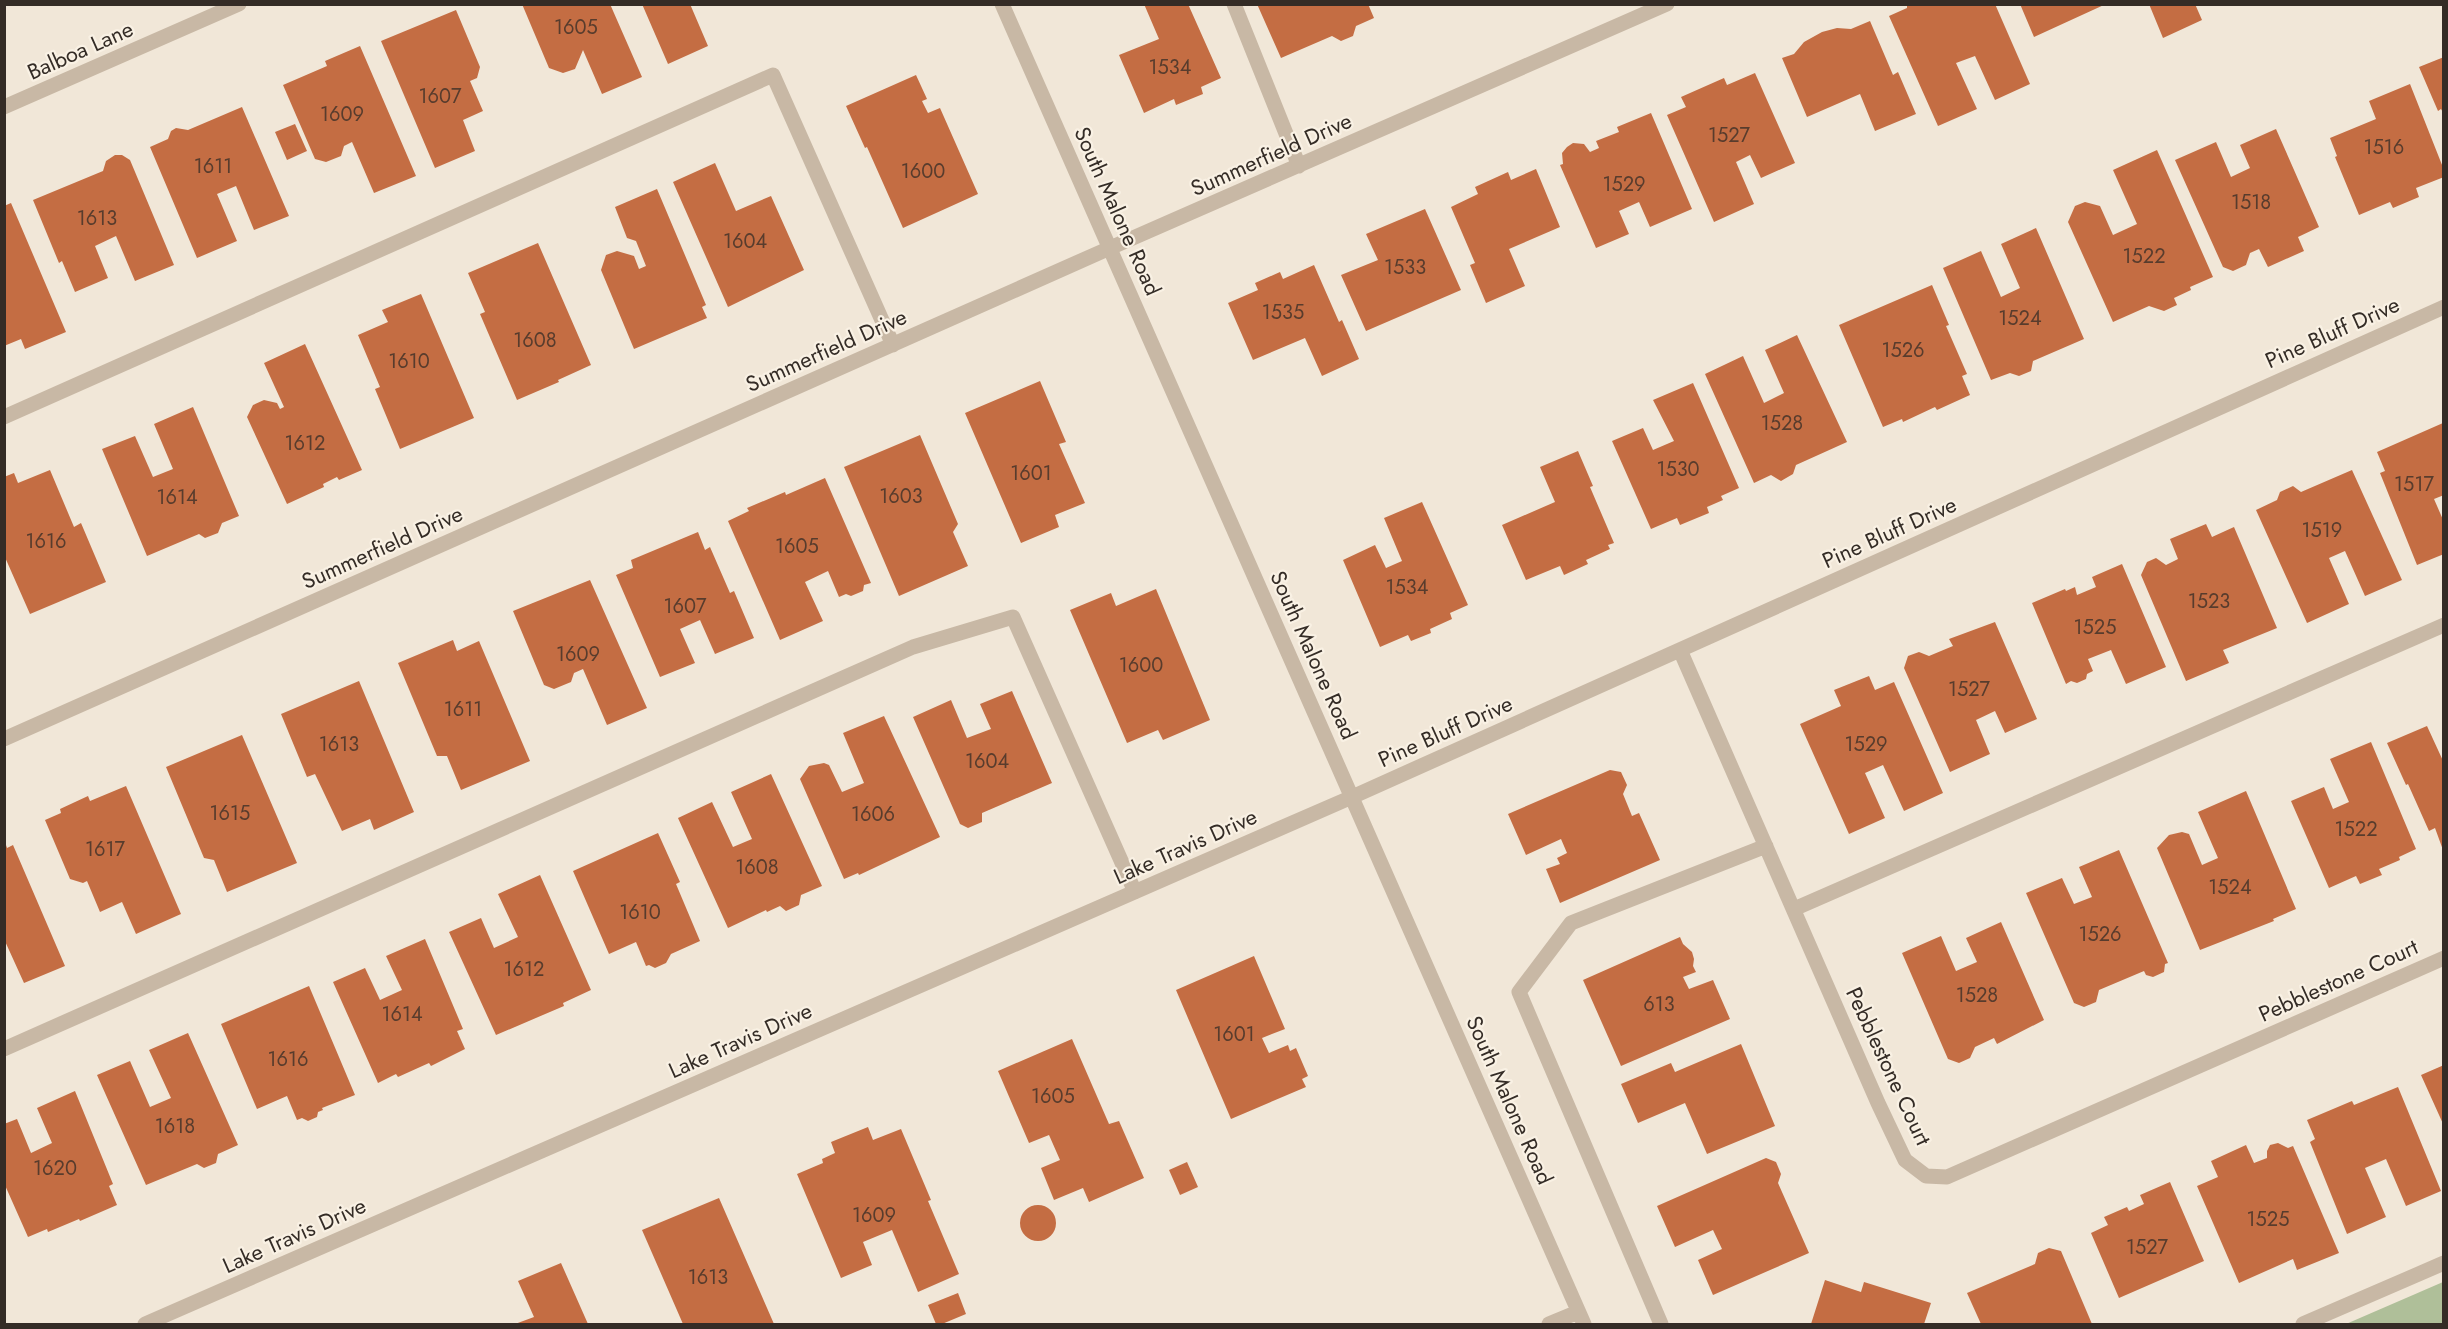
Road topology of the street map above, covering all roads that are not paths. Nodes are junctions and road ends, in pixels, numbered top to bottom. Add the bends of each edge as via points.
1 (239, 4) edge
2 (1002, 4) edge
3 (1234, 4) edge
4 (1667, 4) edge
5 (4, 107) edge
6 (1299, 166) junction
7 (1110, 248) junction
8 (2444, 307) edge
9 (893, 345) junction
10 (4, 417) edge
11 (2444, 625) edge
12 (1680, 650) junction
13 (4, 739) edge
14 (1352, 797) junction
15 (1766, 846) junction
16 (1136, 892) junction
17 (1794, 909) junction
18 (2444, 958) edge
19 (4, 1049) edge
20 (2444, 1263) edge
21 (1581, 1318) edge
22 (145, 1324) edge
23 (1549, 1324) edge
24 (1661, 1324) edge
25 (2303, 1324) edge

1 - 5 street, Balboa Lane
2 - 7 street, South Malone Road
3 - 6 street
4 - 6 street, Summerfield Drive
6 - 7 street, Summerfield Drive
7 - 9 street, Summerfield Drive
7 - 14 street, South Malone Road
8 - 12 street, Pine Bluff Drive
9 - 10 street via 773,75
9 - 13 street, Summerfield Drive
11 - 17 street
12 - 14 street, Pine Bluff Drive
12 - 15 street, Pebblestone Court
14 - 16 street, Lake Travis Drive
14 - 21 street, South Malone Road
15 - 17 street, Pebblestone Court
15 - 24 street via 1571,923 1520,992
16 - 19 street via 1013,617 913,647
16 - 22 street, Lake Travis Drive
17 - 18 street, Pebblestone Court via 1905,1160 1926,1176 1947,1177
20 - 25 street
21 - 23 street

